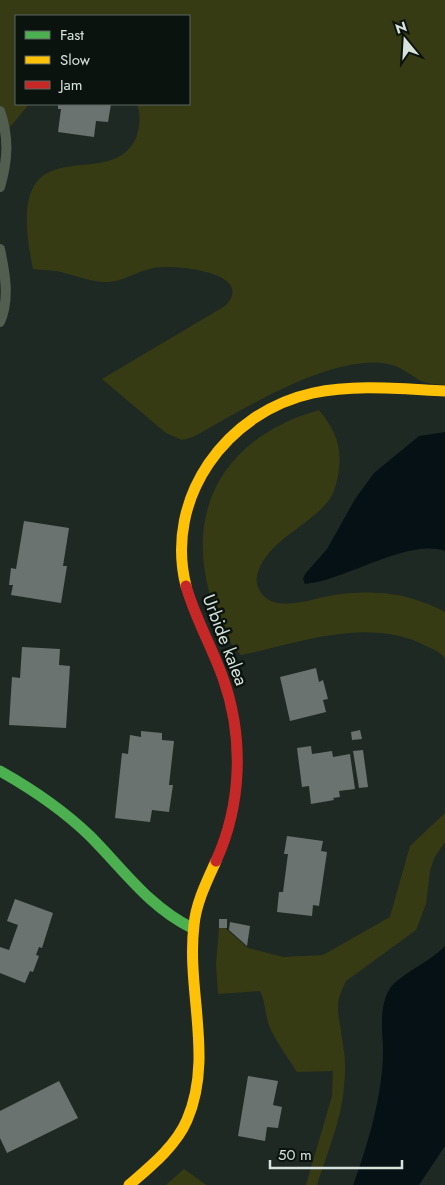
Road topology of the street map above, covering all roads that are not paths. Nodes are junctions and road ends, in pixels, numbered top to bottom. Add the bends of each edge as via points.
1 (0, 111) edge
2 (0, 187) edge
3 (0, 249) edge
4 (0, 322) edge
5 (445, 391) edge
6 (0, 771) edge
7 (192, 928) junction
8 (129, 1185) edge

1 - 2 lane via 7,136 7,161
3 - 4 lane via 6,283
5 - 7 street, Urbide kalea via 349,390 313,393 279,403 239,428 197,476 183,520 183,574 192,605 227,690 236,731 236,772 228,831
6 - 7 street via 60,811 101,847 156,907
7 - 8 street, Urbide kalea via 194,992 200,1041 199,1081 186,1123 156,1162

